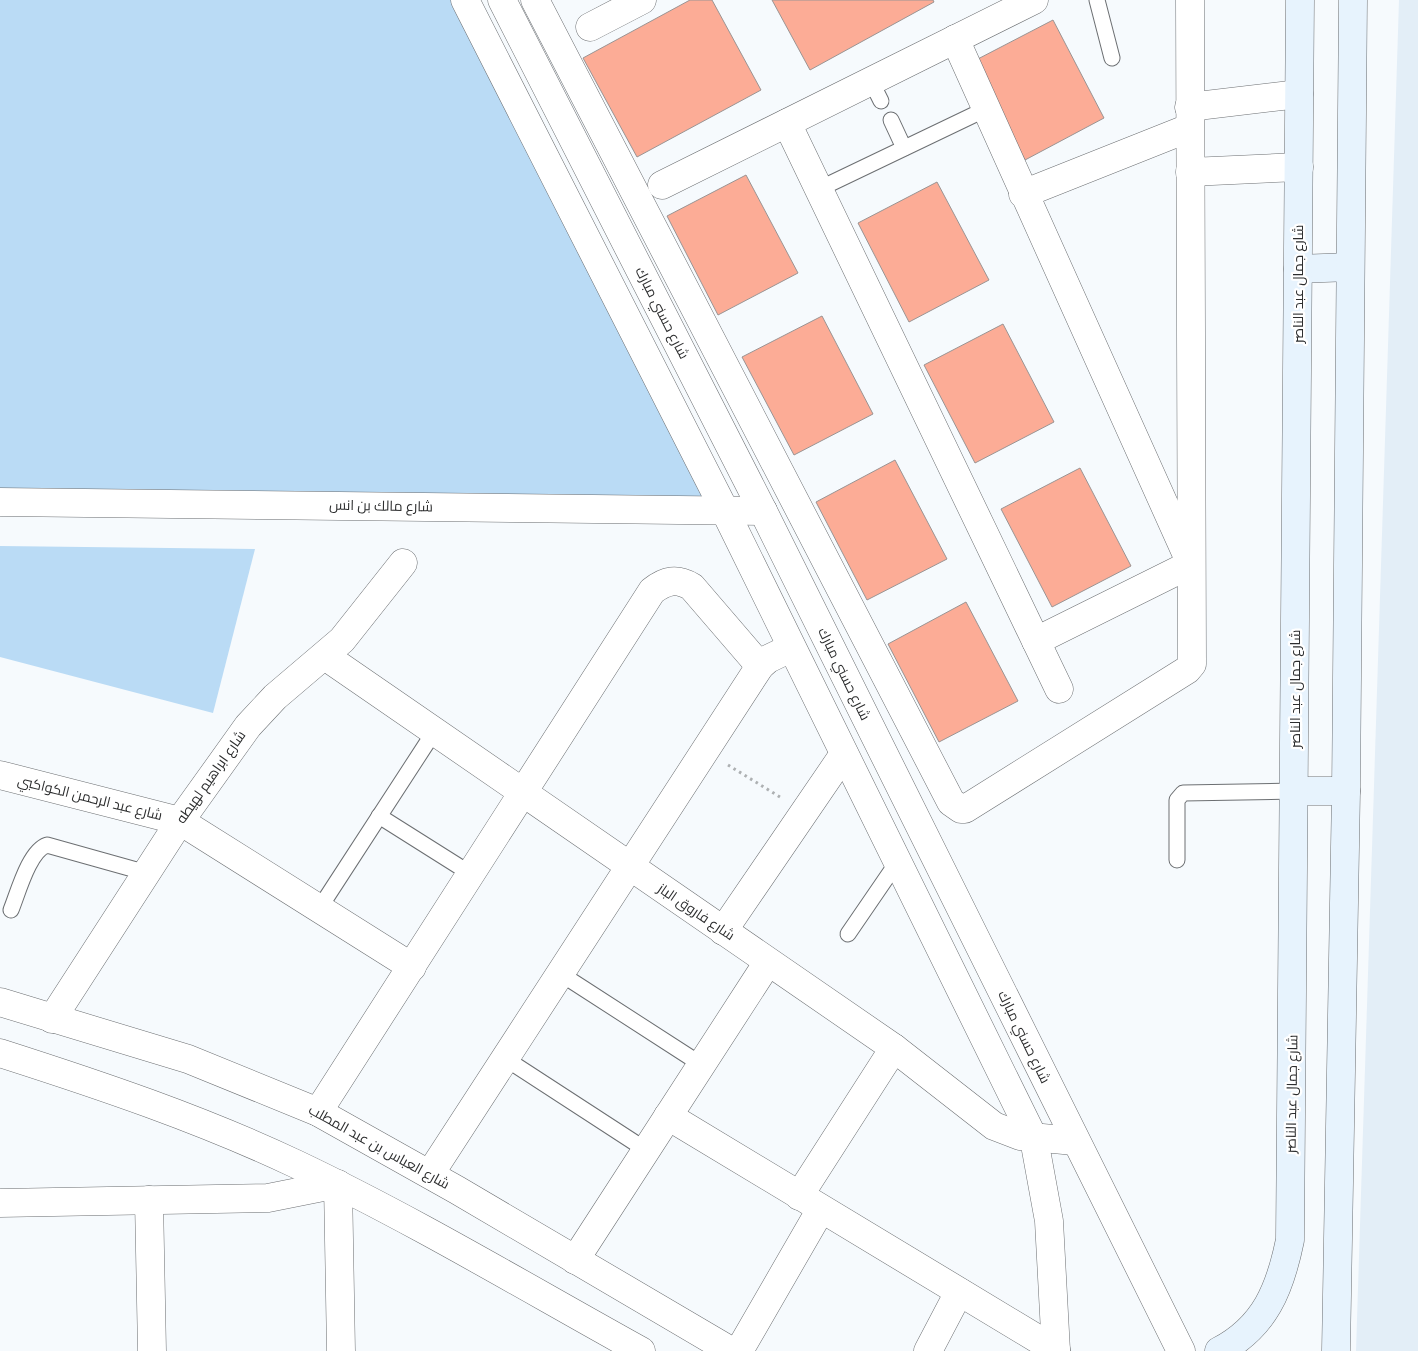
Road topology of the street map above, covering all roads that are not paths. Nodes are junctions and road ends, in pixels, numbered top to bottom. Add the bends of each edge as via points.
1 (466, 0) edge
2 (502, 0) edge
3 (535, 0) edge
4 (642, 0) edge
5 (1034, 0) edge
6 (1096, 0) edge
7 (1190, 0) edge
8 (1300, 0) edge
9 (1353, 0) edge
10 (590, 27) dead end
11 (955, 40) junction
12 (1112, 58) dead end
13 (1299, 94) junction
14 (986, 109) junction
15 (1189, 117) junction
16 (891, 120) dead end
17 (787, 123) junction
18 (904, 148) junction
19 (1299, 167) junction
20 (1190, 172) junction
21 (662, 185) dead end
22 (819, 190) junction
23 (1024, 194) junction
24 (1350, 267) junction
25 (1298, 269) junction
26 (0, 502) edge
27 (725, 511) junction
28 (763, 511) junction
29 (403, 563) dead end
30 (1191, 564) junction
31 (1036, 641) junction
32 (791, 648) junction
33 (325, 656) junction
34 (760, 666) junction
35 (1059, 689) dead end
36 (434, 732) junction
37 (844, 754) junction
38 (0, 775) edge
39 (1295, 791) junction
40 (1346, 791) junction
41 (522, 794) junction
42 (380, 816) junction
43 (180, 821) junction
44 (1176, 860) dead end
45 (898, 861) junction
46 (630, 867) junction
47 (146, 873) junction
48 (471, 874) junction
49 (319, 909) junction
50 (11, 910) dead end
51 (723, 931) junction
52 (848, 934) dead end
53 (768, 962) junction
54 (412, 967) junction
55 (561, 974) junction
56 (0, 1002) edge
57 (52, 1019) junction
58 (894, 1048) junction
59 (0, 1053) edge
60 (506, 1059) junction
61 (702, 1065) junction
62 (318, 1112) junction
63 (668, 1116) junction
64 (1034, 1139) junction
65 (1075, 1141) junction
66 (646, 1150) junction
67 (430, 1174) junction
68 (338, 1184) junction
69 (149, 1200) junction
70 (810, 1202) junction
71 (0, 1203) edge
72 (575, 1260) junction
73 (959, 1292) junction
74 (152, 1351) edge
75 (341, 1351) edge
76 (641, 1351) edge
77 (732, 1351) edge
78 (739, 1351) edge
79 (928, 1351) edge
80 (1056, 1351) edge
81 (1180, 1351) edge
82 (1219, 1351) edge
83 (1336, 1351) edge

1 - 27 street
2 - 28 street, شارع حسني مبارك
3 - 30 street via 953,805 965,808 1187,670 1192,661
4 - 10 street
5 - 11 street
6 - 12 lane
7 - 15 street
8 - 13 main road, شارع جمال عبد الناصر
9 - 24 main road
11 - 14 street
11 - 17 street via 876,91
13 - 15 street
13 - 19 main road, شارع جمال عبد الناصر
14 - 18 lane
14 - 23 street
15 - 20 street
15 - 23 street
16 - 18 lane
17 - 21 street
17 - 22 street
18 - 22 lane
19 - 20 street
19 - 25 main road, شارع جمال عبد الناصر
20 - 30 street
22 - 31 street
23 - 30 street
24 - 25 main road
24 - 40 main road
25 - 39 main road, شارع جمال عبد الناصر
26 - 27 street, شارع مالك بن انس
27 - 28 street, شارع مالك بن انس
27 - 32 street
28 - 65 street, شارع حسني مبارك
29 - 33 street, شارع ابراهيم لهيطه via 357,622
30 - 31 street
31 - 35 street
32 - 34 street
32 - 37 street
33 - 36 street, شارع فاروق الباز
33 - 43 street, شارع ابراهيم لهيطه via 275,697 248,726
34 - 41 street via 692,587 683,582 661,584 652,590
34 - 46 street
36 - 41 street, شارع فاروق الباز
36 - 42 lane
37 - 45 street
37 - 51 street
38 - 43 street, شارع عبد الرحمن الكواكبي
39 - 40 main road
39 - 44 lane via 1183,793 1177,800
39 - 82 main road, شارع جمال عبد الناصر via 1290,1240 1279,1282 1259,1320 1244,1335
40 - 83 main road
41 - 46 street, شارع فاروق الباز
41 - 48 street
42 - 48 lane
42 - 49 lane
43 - 47 street, شارع ابراهيم لهيطه
43 - 49 street, شارع عبد الرحمن الكواكبي
45 - 52 lane
45 - 64 street
46 - 51 street, شارع فاروق الباز
46 - 55 street
47 - 50 lane via 41,847 34,855
47 - 57 street, شارع ابراهيم لهيطه
48 - 54 street
49 - 54 street, شارع عبد الرحمن الكواكبي
51 - 53 street, شارع فاروق الباز
53 - 58 street, شارع فاروق الباز
53 - 61 street
54 - 62 street
55 - 60 street
55 - 61 lane
56 - 57 street, شارع العباس بن عبد المطلب
57 - 62 street, شارع العباس بن عبد المطلب via 188,1060
58 - 64 street, شارع فاروق الباز via 994,1126
58 - 70 street
59 - 68 street via 92,1082 255,1146
60 - 66 lane
60 - 67 street
61 - 63 street
62 - 67 street, شارع العباس بن عبد المطلب
63 - 66 street
63 - 70 street
64 - 65 street, شارع فاروق الباز
64 - 80 street via 1049,1221
65 - 81 street, شارع حسني مبارك
66 - 72 street
67 - 72 street, شارع العباس بن عبد المطلب
68 - 69 street via 268,1198
68 - 75 street
68 - 76 street
69 - 71 street
69 - 74 street
70 - 73 street
70 - 78 street
72 - 77 street, شارع العباس بن عبد المطلب
73 - 79 street
73 - 80 street

